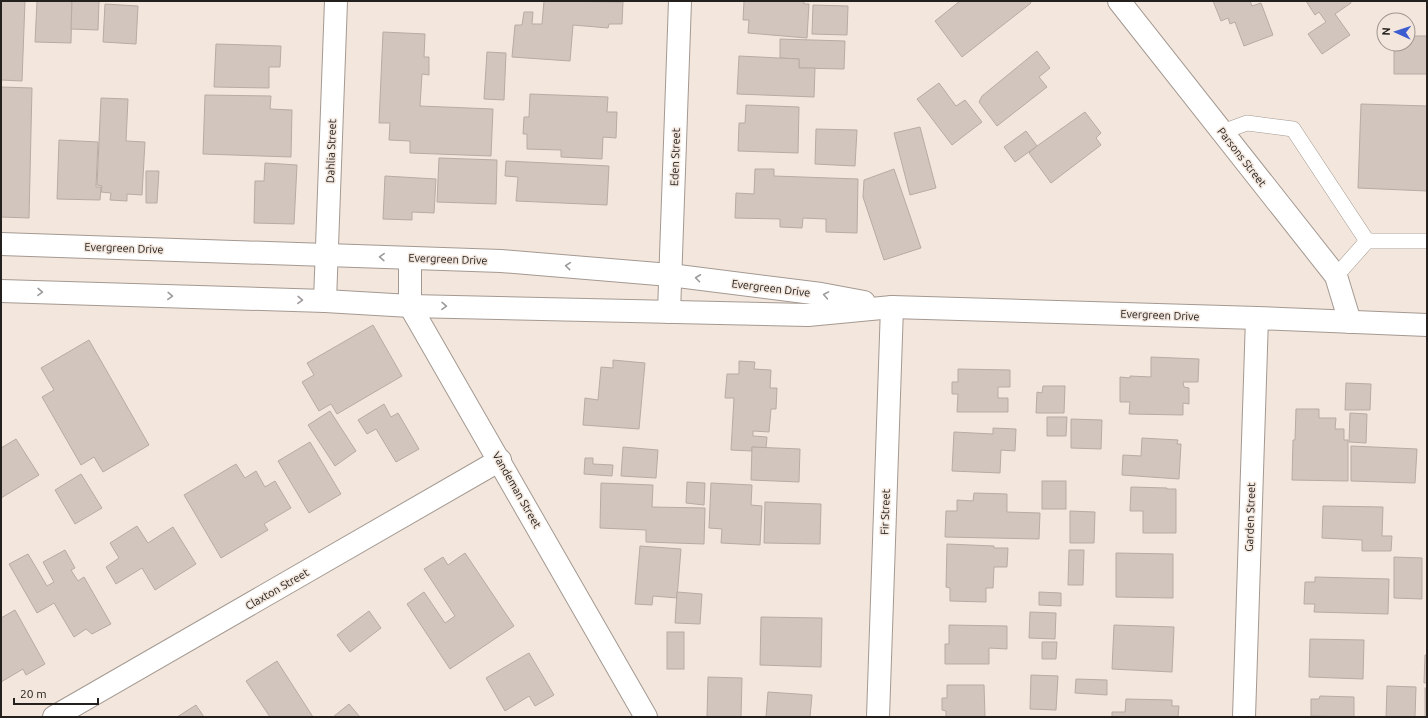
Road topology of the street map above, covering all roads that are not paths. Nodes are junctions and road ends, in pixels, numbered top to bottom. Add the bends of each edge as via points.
1 (336, 1) edge
2 (680, 1) edge
3 (1119, 1) edge
4 (1222, 132) junction
5 (1367, 241) junction
6 (1427, 241) edge
7 (1, 244) edge
8 (327, 254) junction
9 (410, 258) junction
10 (670, 275) junction
11 (1336, 276) junction
12 (1, 291) edge
13 (325, 301) junction
14 (410, 306) junction
15 (892, 307) junction
16 (669, 312) junction
17 (1258, 318) junction
18 (1350, 322) junction
19 (1427, 325) edge
20 (500, 460) junction
21 (644, 716) edge
22 (54, 717) edge
23 (878, 717) edge
24 (1244, 717) edge

1 - 8 street, Dahlia Street
2 - 10 street, Eden Street
3 - 4 street, Parsons Street
4 - 5 lane via 1247,122 1293,130
4 - 11 street, Parsons Street
5 - 6 lane
5 - 11 lane
7 - 8 street, Evergreen Drive
9 -> 8 street, Evergreen Drive
8 - 13 street, Dahlia Street
10 -> 9 street, Evergreen Drive via 501,261
9 - 14 street
15 -> 10 street, Evergreen Drive via 821,294
10 - 16 street, Eden Street
11 - 18 street, Parsons Street
12 -> 13 street, Evergreen Drive
13 - 14 street, Evergreen Drive
14 -> 16 street, Evergreen Drive
14 - 20 street, Vandeman Street
15 - 16 street, Evergreen Drive via 808,315
15 - 17 street, Evergreen Drive
15 - 23 street, Fir Street
17 - 18 street, Evergreen Drive
17 - 24 street, Garden Street
18 - 19 street, Evergreen Drive
20 - 21 street, Vandeman Street
20 - 22 street, Claxton Street

